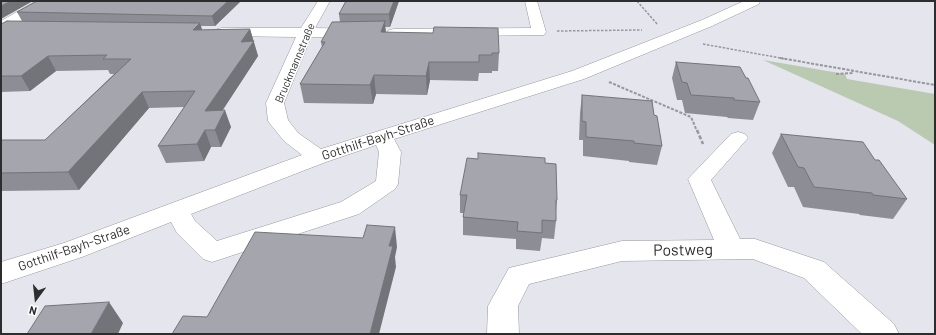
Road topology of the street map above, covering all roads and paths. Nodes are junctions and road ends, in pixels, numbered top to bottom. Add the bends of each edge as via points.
1 (45, 1) edge
2 (324, 1) edge
3 (531, 1) edge
4 (637, 1) edge
5 (754, 1) edge
6 (1, 28) edge
7 (24, 30) edge
8 (212, 32) edge
9 (539, 32) junction
10 (305, 33) junction
11 (368, 33) edge
12 (383, 33) edge
13 (669, 38) junction
14 (852, 70) junction
15 (836, 74) dead end
16 (604, 80) dead end
17 (935, 85) edge
18 (383, 137) junction
19 (738, 138) dead end
20 (318, 158) junction
21 (713, 165) junction
22 (176, 211) junction
23 (731, 249) junction
24 (1, 273) edge
25 (502, 334) edge
26 (883, 334) edge

1 - 6 street
2 - 10 street, Bruckmannstraße
3 - 9 street
4 - 13 path
5 - 13 street, Gotthilf-Bayh-Straße
6 - 7 street
8 - 10 street
9 - 12 street
9 - 13 path via 640,29
10 - 11 street
10 - 20 street, Bruckmannstraße via 276,102 278,121 291,137
13 - 14 path
13 - 18 street, Gotthilf-Bayh-Straße via 578,75
14 - 15 path via 853,73
14 - 17 path
16 - 21 path via 691,117
18 - 20 street, Gotthilf-Bayh-Straße
18 - 22 street via 390,152 387,184 350,208 212,252 186,227
19 - 21 street
20 - 22 street, Gotthilf-Bayh-Straße
21 - 23 street via 700,179
22 - 24 street, Gotthilf-Bayh-Straße via 74,250
23 - 25 street, Postweg via 622,251 520,276 503,306
23 - 26 street, Postweg via 755,249 814,270

